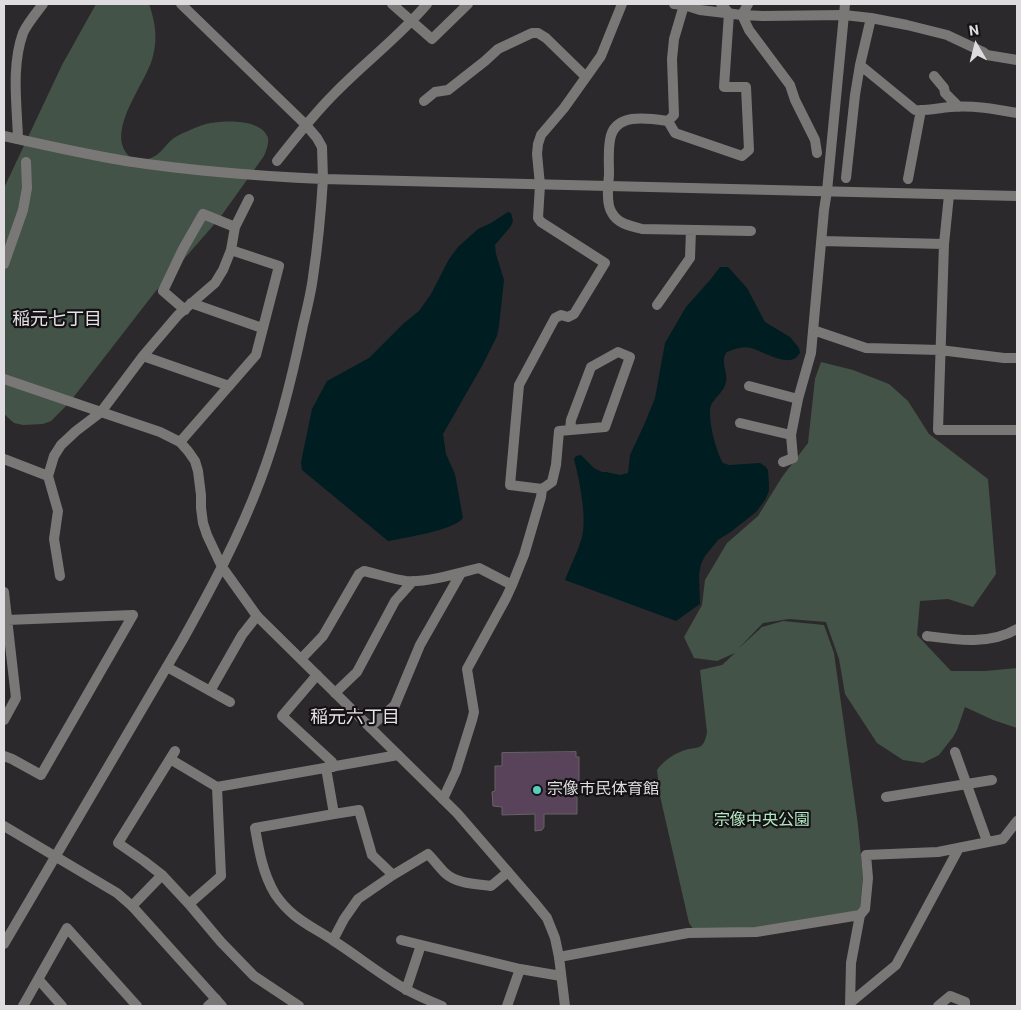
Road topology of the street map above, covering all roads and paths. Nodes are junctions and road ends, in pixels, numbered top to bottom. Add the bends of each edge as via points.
1 (43, 4) edge
2 (181, 4) edge
3 (392, 4) edge
4 (427, 4) edge
5 (468, 4) edge
6 (622, 4) edge
7 (721, 4) edge
8 (748, 4) edge
9 (845, 4) edge
10 (679, 5) edge
11 (729, 13) junction
12 (742, 15) junction
13 (844, 15) junction
14 (871, 18) junction
15 (412, 22) junction
16 (1017, 60) edge
17 (860, 65) junction
18 (934, 76) dead end
19 (586, 77) junction
20 (424, 101) dead end
21 (959, 107) junction
22 (921, 110) junction
23 (1017, 113) edge
24 (668, 121) junction
25 (306, 125) junction
26 (4, 136) edge
27 (18, 139) junction
28 (817, 153) dead end
29 (276, 161) dead end
30 (26, 162) dead end
31 (846, 178) dead end
32 (323, 179) junction
33 (908, 179) dead end
34 (540, 185) junction
35 (608, 186) junction
36 (827, 191) junction
37 (948, 194) junction
38 (1017, 196) edge
39 (249, 199) dead end
40 (235, 227) junction
41 (691, 230) junction
42 (750, 231) dead end
43 (822, 241) junction
44 (944, 244) junction
45 (231, 250) junction
46 (4, 264) edge
47 (657, 306) dead end
48 (188, 307) junction
49 (262, 328) junction
50 (813, 330) junction
51 (940, 350) junction
52 (142, 356) junction
53 (1017, 358) edge
54 (4, 379) edge
55 (229, 386) junction
56 (750, 386) dead end
57 (798, 399) junction
58 (101, 412) junction
59 (740, 422) dead end
60 (570, 429) junction
61 (1017, 430) edge
62 (790, 435) junction
63 (180, 442) junction
64 (4, 459) edge
65 (783, 462) dead end
66 (48, 476) junction
67 (542, 489) junction
68 (222, 567) junction
69 (461, 573) junction
70 (60, 576) dead end
71 (413, 581) junction
72 (512, 585) junction
73 (4, 592) edge
74 (257, 616) junction
75 (7, 620) junction
76 (1017, 629) edge
77 (927, 636) dead end
78 (302, 659) junction
79 (167, 667) junction
80 (316, 675) junction
81 (210, 691) junction
82 (335, 693) junction
83 (230, 702) dead end
84 (4, 720) edge
85 (370, 727) junction
86 (955, 752) dead end
87 (398, 755) junction
88 (4, 756) edge
89 (329, 767) junction
90 (992, 780) dead end
91 (967, 785) junction
92 (217, 787) junction
93 (886, 797) dead end
94 (443, 799) junction
95 (334, 814) junction
96 (1017, 821) edge
97 (4, 826) edge
98 (987, 841) junction
99 (958, 848) junction
100 (56, 856) junction
101 (508, 872) junction
102 (162, 875) junction
103 (393, 875) junction
104 (189, 904) junction
105 (132, 906) junction
106 (860, 915) junction
107 (333, 940) junction
108 (401, 940) dead end
109 (4, 944) edge
110 (421, 945) junction
111 (558, 956) junction
112 (520, 969) junction
113 (561, 976) junction
114 (38, 980) junction
115 (406, 990) junction
116 (219, 1003) edge
117 (850, 1005) edge
118 (23, 1006) edge
119 (62, 1006) edge
120 (137, 1006) edge
121 (208, 1006) edge
122 (298, 1006) edge
123 (442, 1006) edge
124 (507, 1006) edge
125 (565, 1006) edge
126 (938, 1006) edge
127 (965, 1006) edge

1 - 27 street via 24,32 18,56
2 - 25 street
3 - 15 street
4 - 15 street
5 - 15 street via 432,39
6 - 19 street via 601,56
7 - 11 street
8 - 12 street
9 - 13 street
10 - 11 street
10 - 24 street via 672,59 674,115
11 - 12 street
11 - 24 street via 724,87 746,87 749,150 742,156 675,133
12 - 13 street
12 - 28 street via 749,30 790,85
13 - 14 street
13 - 36 street
14 - 16 street via 939,33 987,55
14 - 17 street
15 - 25 street via 334,93
17 - 22 street via 915,110
17 - 31 street
18 - 21 street
19 - 20 street via 546,38 532,33 498,49 448,90 435,92
19 - 34 street via 541,135 537,154
21 - 22 street
21 - 23 street via 984,107
22 - 33 street
24 - 35 street via 630,119 613,130
25 - 29 street
25 - 32 street via 322,147
26 - 27 street
27 - 32 street via 126,161 245,175
30 - 46 street via 27,188 23,210
32 - 34 street
32 - 68 street via 313,278 287,396 260,482
34 - 35 street
34 - 67 street via 538,218 541,222 605,263 574,314 555,318 519,385 510,485
35 - 36 street
35 - 41 street via 611,213 629,226
36 - 37 street
36 - 43 street
37 - 38 street
37 - 44 street
39 - 40 street
40 - 45 street
40 - 48 street via 202,214 163,291
41 - 42 street
41 - 47 street via 690,258
43 - 44 street
43 - 50 street
44 - 51 street
45 - 48 street via 215,283
45 - 49 street via 279,266
48 - 49 street
48 - 52 street
49 - 55 street via 256,355
50 - 51 street via 866,348
50 - 57 street via 812,353
51 - 53 street
51 - 61 street via 938,430
52 - 55 street
52 - 58 street
54 - 58 street
55 - 63 street
56 - 57 street
57 - 62 street
58 - 63 street
58 - 66 street via 61,445
59 - 62 street
60 - 60 street via 605,427 630,357 618,352 591,367
60 - 67 street via 559,431 552,482
62 - 65 street via 794,458
63 - 68 street via 195,461 203,523
64 - 66 street
66 - 70 street via 58,511 54,539
67 - 72 street via 524,555
68 - 74 street
68 - 79 street
69 - 71 street
69 - 72 street via 479,568
69 - 85 street via 420,645 395,705
71 - 78 street via 364,571 359,574 323,636
71 - 82 street via 395,601 357,672
72 - 94 street via 467,668 474,712 456,771
73 - 75 street
74 - 78 street
74 - 81 street via 242,635
75 - 84 street via 16,698
75 - 88 street via 133,615 41,775
76 - 77 street via 1007,635 972,640
78 - 80 street
79 - 81 street
79 - 100 street
80 - 82 street
80 - 89 street via 282,716 332,762
81 - 83 street
82 - 85 street
85 - 87 street
86 - 91 street
87 - 89 street
87 - 94 street
89 - 92 street
89 - 95 street
90 - 91 street
91 - 93 street
91 - 98 street
92 - 102 street via 172,755 118,843
92 - 104 street via 221,876
94 - 101 street
95 - 103 street via 359,810 372,855
95 - 107 street via 255,828 259,852 275,893 289,912
96 - 98 street via 1003,839
97 - 100 street
98 - 99 street
99 - 106 street via 866,855 865,909
99 - 117 street via 896,964
100 - 105 street via 117,893
100 - 109 street
101 - 103 street via 491,886 465,882 445,874 428,854
101 - 111 street via 547,918
102 - 104 street
102 - 105 street
103 - 107 street via 358,899
104 - 122 street via 254,976
105 - 116 street
106 - 111 street via 756,932 688,933
106 - 117 street via 851,963
107 - 115 street
108 - 110 street
110 - 112 street
110 - 115 street
111 - 113 street
112 - 113 street
112 - 124 street
113 - 125 street
114 - 118 street
114 - 119 street
114 - 120 street via 67,928
115 - 123 street
116 - 121 street
126 - 127 street via 950,996 965,1002

